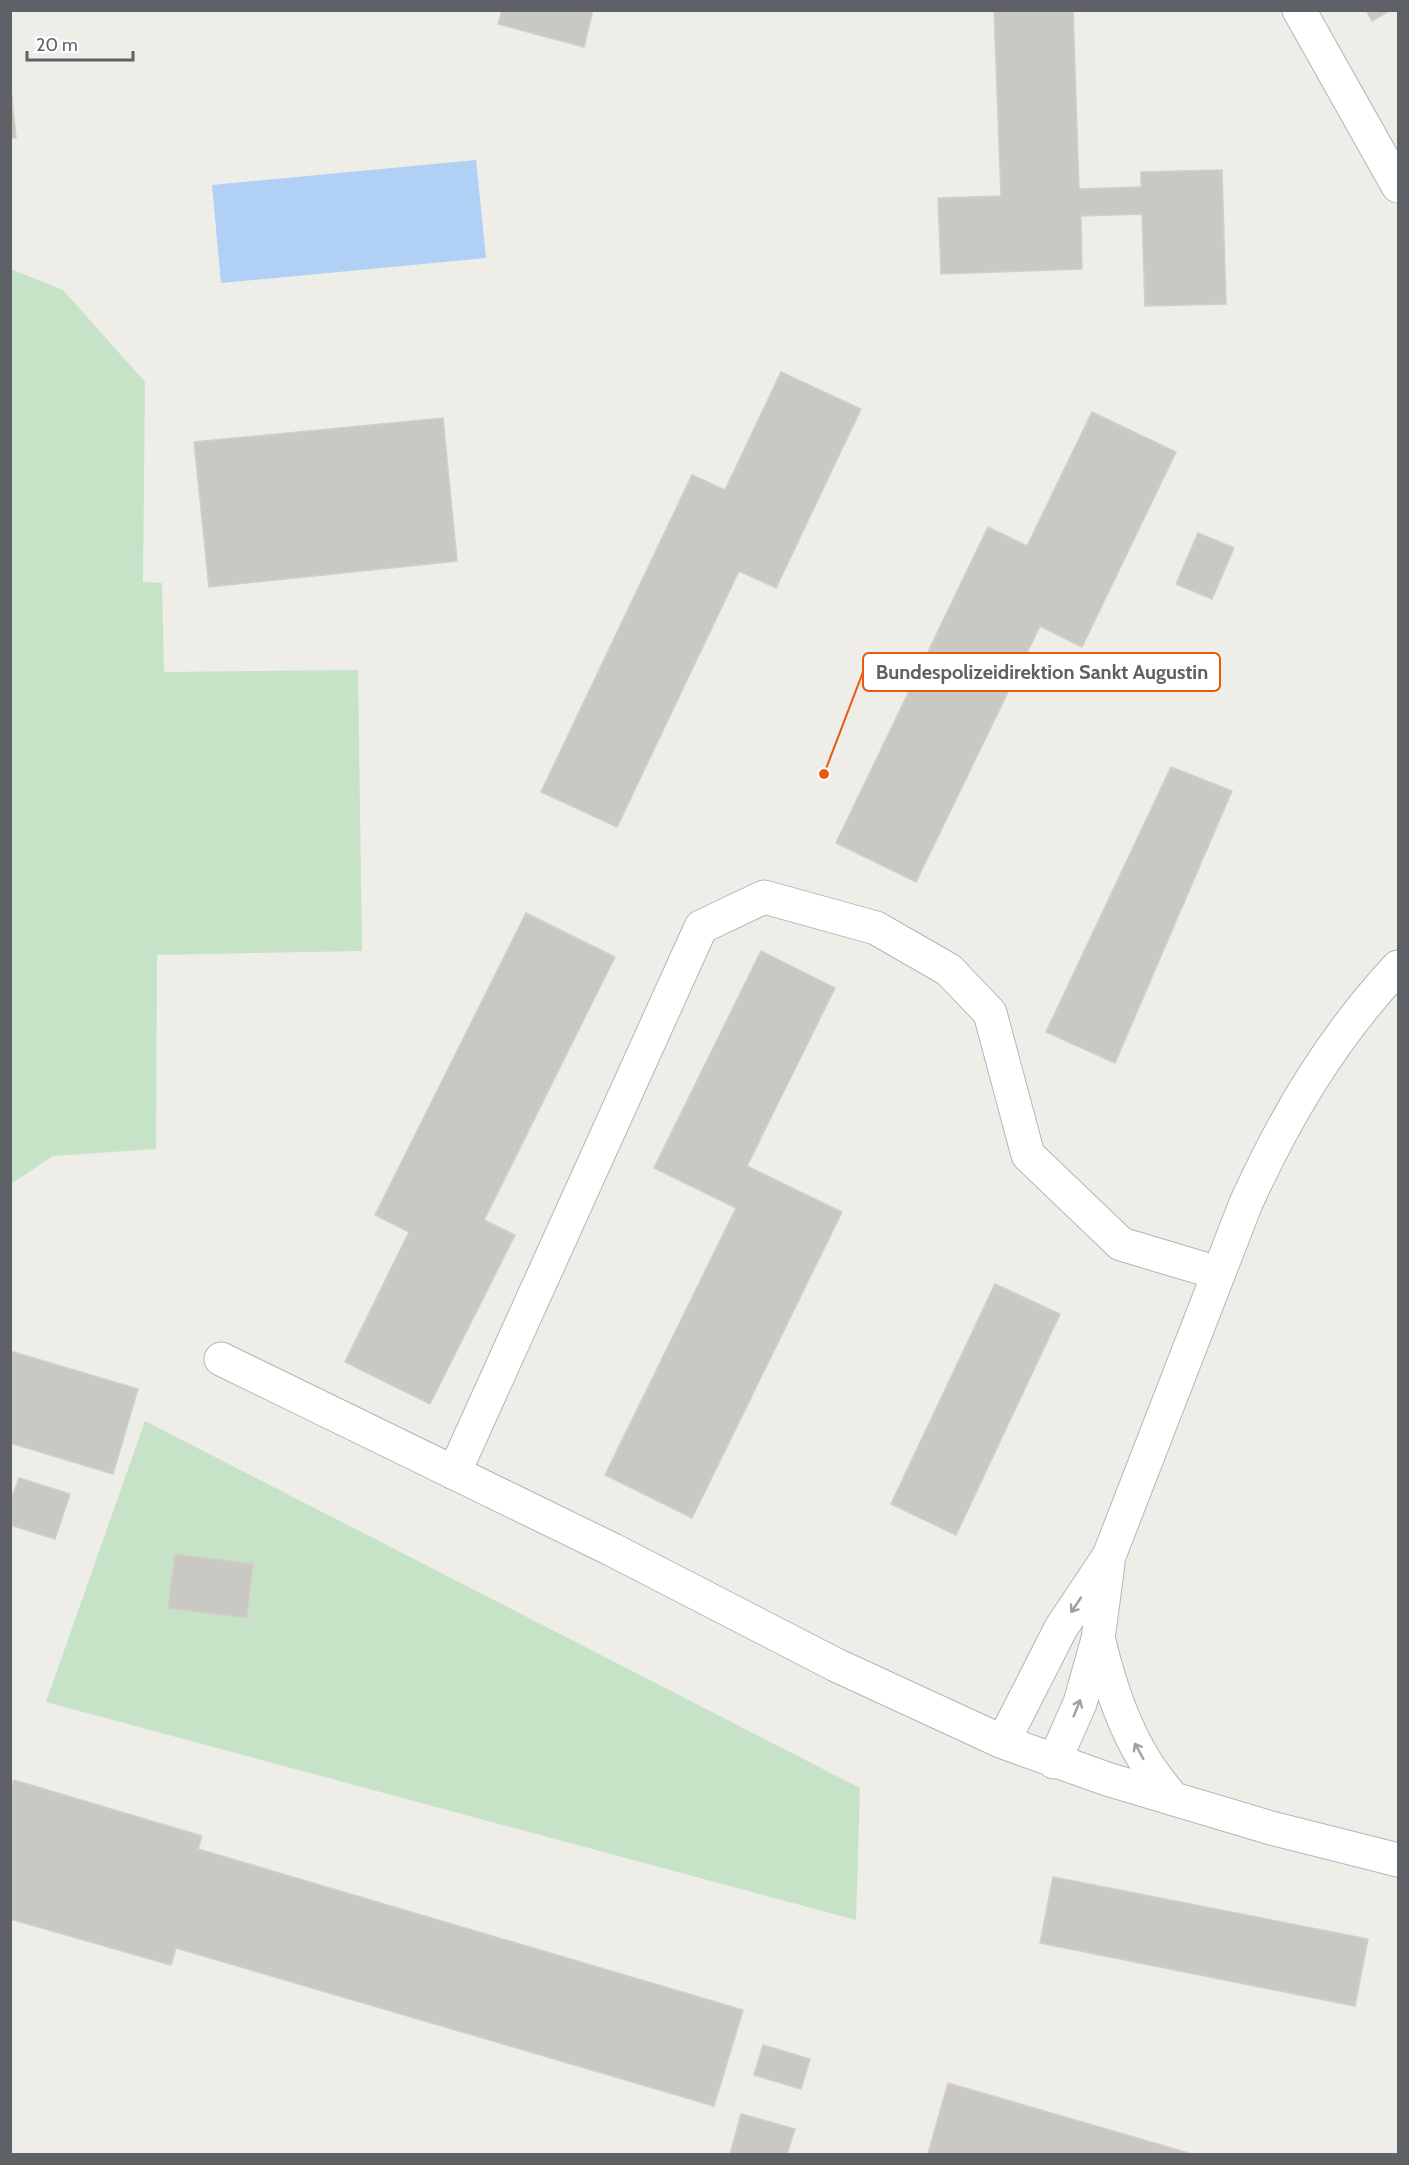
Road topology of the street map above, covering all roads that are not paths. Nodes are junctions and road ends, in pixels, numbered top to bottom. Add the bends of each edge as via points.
1 (1299, 10) edge
2 (1398, 186) edge
3 (1398, 967) edge
4 (1218, 1273) junction
5 (220, 1359) dead end
6 (454, 1473) junction
7 (1109, 1557) junction
8 (1098, 1639) junction
9 (1003, 1742) junction
10 (1054, 1762) junction
11 (1173, 1799) junction
12 (1398, 1860) edge

1 - 2 street
3 - 4 street via 1352,1019 1298,1100 1259,1174
4 - 6 street via 1121,1244 1028,1155 990,1013 949,970 876,928 764,897 701,927
4 - 7 street
5 - 6 street
6 - 9 street via 836,1665
7 - 8 street
7 -> 9 street via 1061,1628
10 -> 8 street via 1080,1703
11 -> 8 street via 1132,1738 1107,1678
9 - 10 street
10 - 11 street
11 - 12 street

